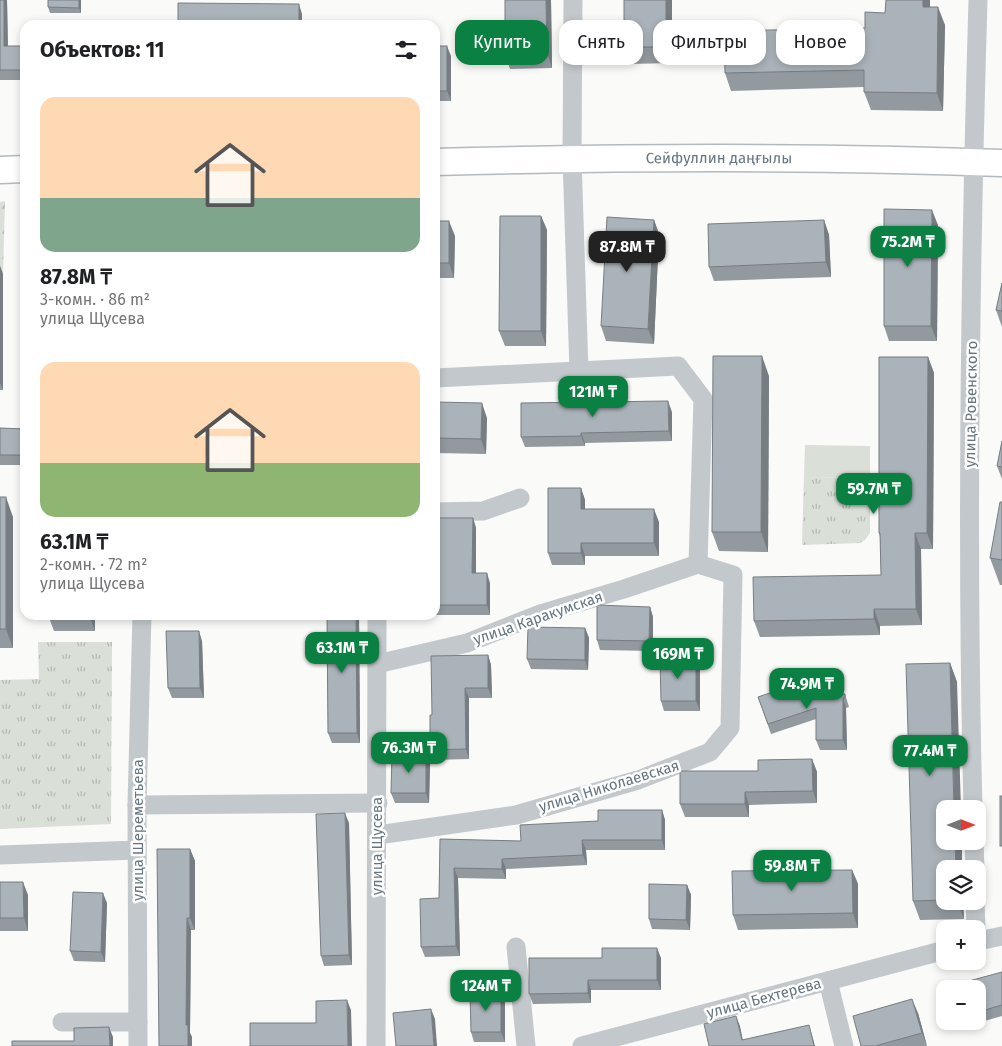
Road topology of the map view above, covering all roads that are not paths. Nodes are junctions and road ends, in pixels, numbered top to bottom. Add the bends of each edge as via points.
1 (573, 0) edge
2 (978, 0) edge
3 (572, 158) junction
4 (440, 162) edge
5 (973, 162) junction
6 (1002, 163) edge
7 (20, 169) edge
8 (0, 170) edge
9 (579, 371) junction
10 (440, 378) edge
11 (520, 498) dead end
12 (440, 512) edge
13 (698, 564) junction
14 (142, 620) edge
15 (377, 620) edge
16 (377, 664) junction
17 (973, 800) edge
18 (378, 803) junction
19 (136, 805) junction
20 (378, 835) junction
21 (137, 850) junction
22 (0, 854) edge
23 (1002, 936) edge
24 (986, 940) edge
25 (516, 947) dead end
26 (936, 952) edge
27 (828, 981) junction
28 (62, 1022) dead end
29 (138, 1022) junction
30 (138, 1046) edge
31 (376, 1046) edge
32 (526, 1046) edge
33 (582, 1046) edge
34 (844, 1046) edge

1 - 3 street
2 - 5 street, улица Ровенского
3 - 4 main road, Сейфуллин даңғылы
3 - 5 main road, Сейфуллин даңғылы
3 - 9 street
5 - 6 main road, Сейфуллин даңғылы
5 - 17 street, улица Ровенского via 969,533
7 - 8 main road
9 - 10 street
9 - 13 street via 678,366 703,399
11 - 12 street via 483,511
13 - 16 street, улица Каракумская via 540,614 467,643
13 - 20 street, улица Николаевская via 733,575 730,728 710,752 638,780 516,814
14 - 19 street, улица Шереметьева
15 - 16 street, улица Щусева
16 - 18 street, улица Щусева
18 - 19 street
18 - 20 street, улица Щусева
19 - 21 street, улица Шереметьева
20 - 31 street, улица Щусева
21 - 22 street
21 - 29 street, улица Шереметьева
23 - 24 street
25 - 32 street
26 - 27 street, улица Бехтерева
27 - 33 street, улица Бехтерева
27 - 34 street
28 - 29 street
29 - 30 street, улица Шереметьева

